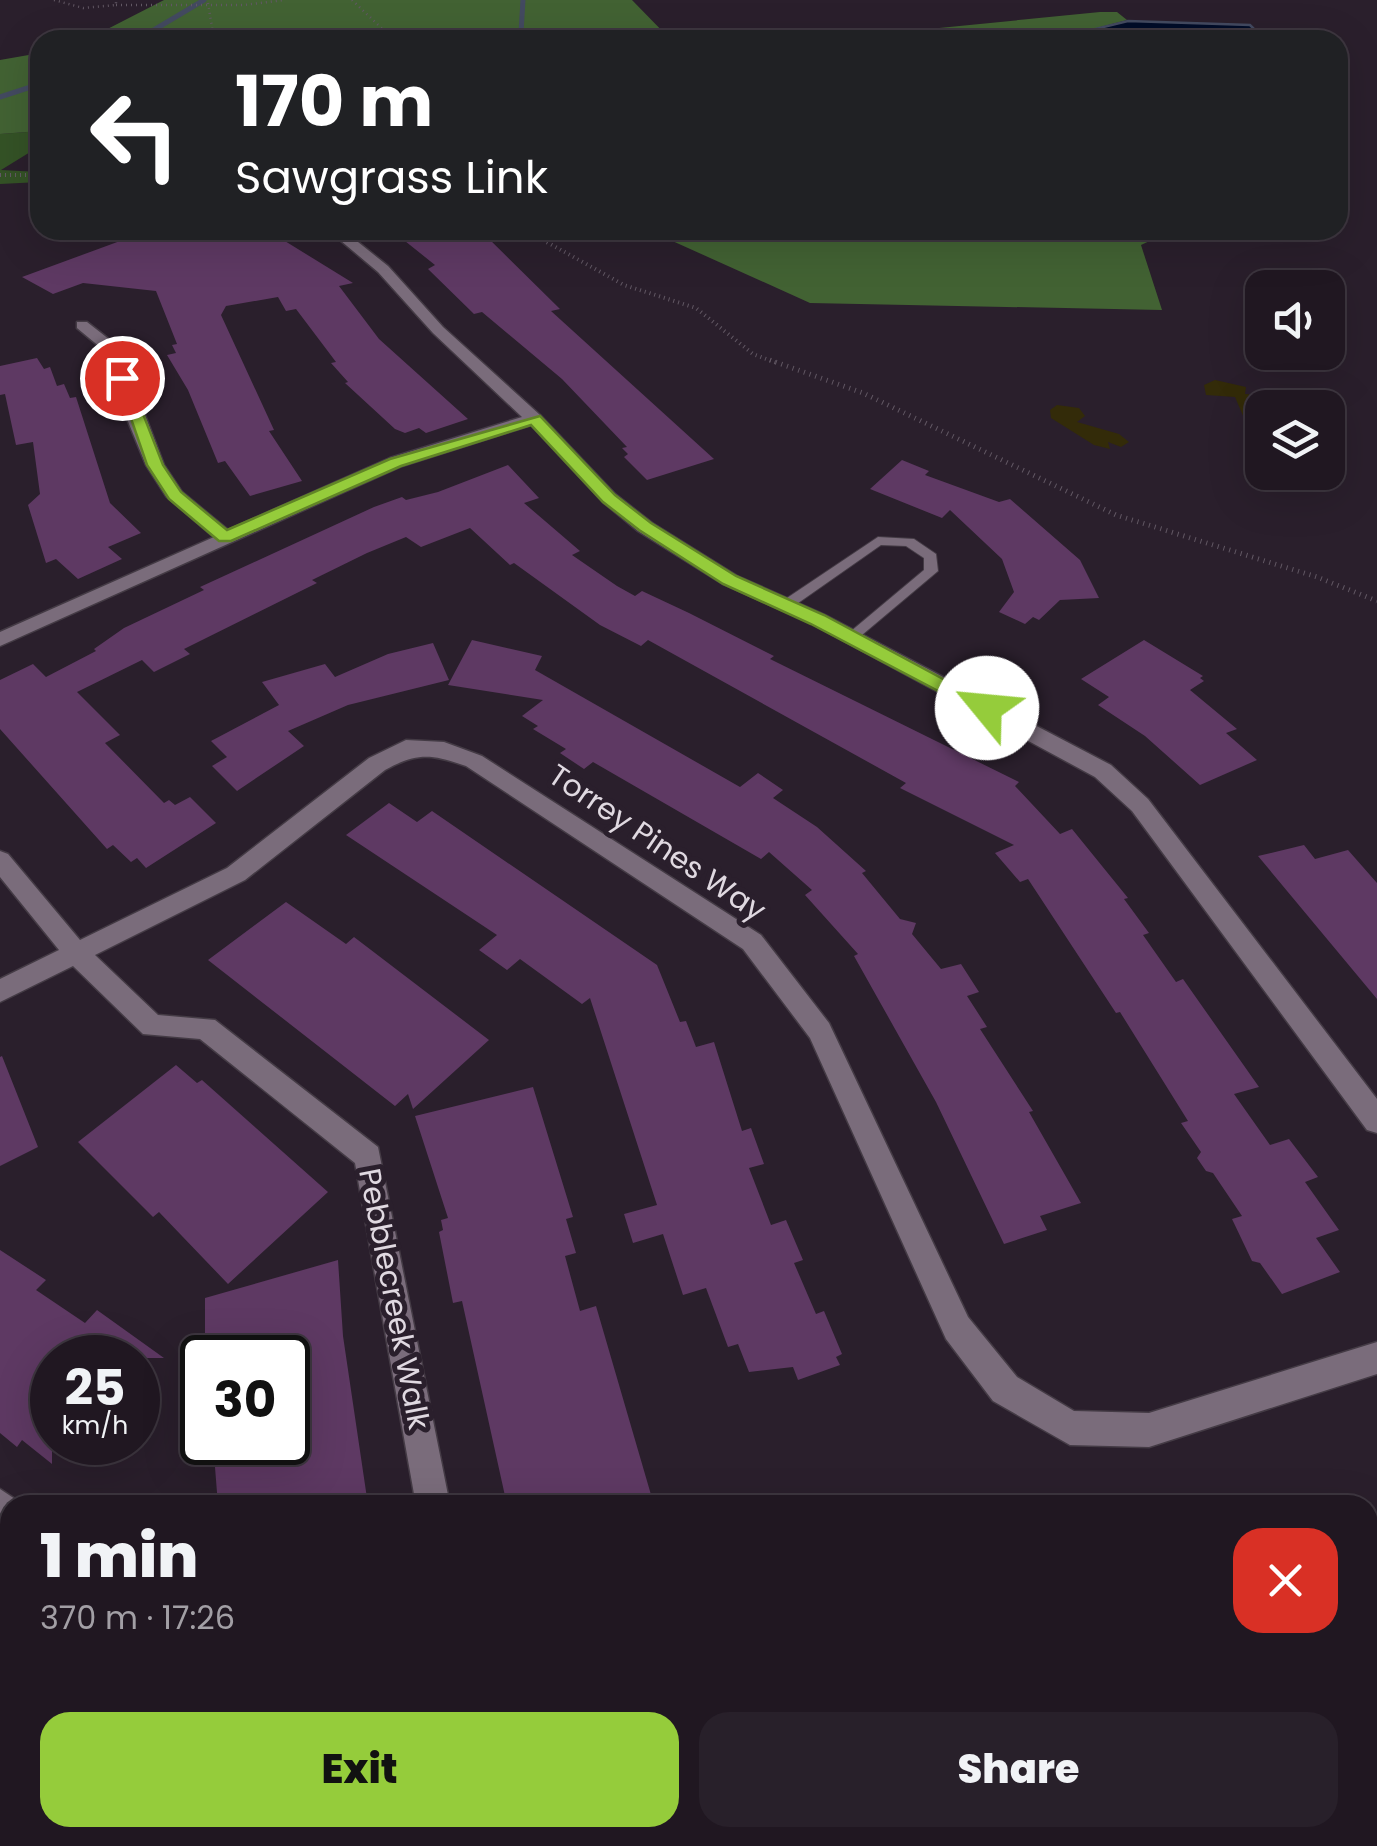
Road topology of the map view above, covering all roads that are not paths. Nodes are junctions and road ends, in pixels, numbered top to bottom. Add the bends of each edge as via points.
1 (347, 240) edge
2 (82, 325) dead end
3 (534, 419) junction
4 (225, 538) junction
5 (786, 605) junction
6 (851, 637) junction
7 (0, 640) edge
8 (0, 860) edge
9 (77, 954) junction
10 (0, 991) edge
11 (1377, 1121) edge
12 (1377, 1358) edge
13 (431, 1495) edge

1 - 3 street
2 - 4 street via 113,350 130,407 175,496
3 - 4 street via 396,462
3 - 5 street via 645,527 730,580
4 - 7 street
5 - 6 street
5 - 6 lane via 878,541 909,542 932,557 931,571
6 - 11 street via 1103,771 1140,805
8 - 9 street, Pebblecreek Walk
9 - 10 street, Torrey Pines Way
9 - 12 street, Torrey Pines Way via 236,874 377,764 406,748 444,750 474,761 752,942 820,1031 957,1328 1005,1389 1070,1428 1149,1430
9 - 13 street, Pebblecreek Walk via 152,1026 206,1028 368,1156

